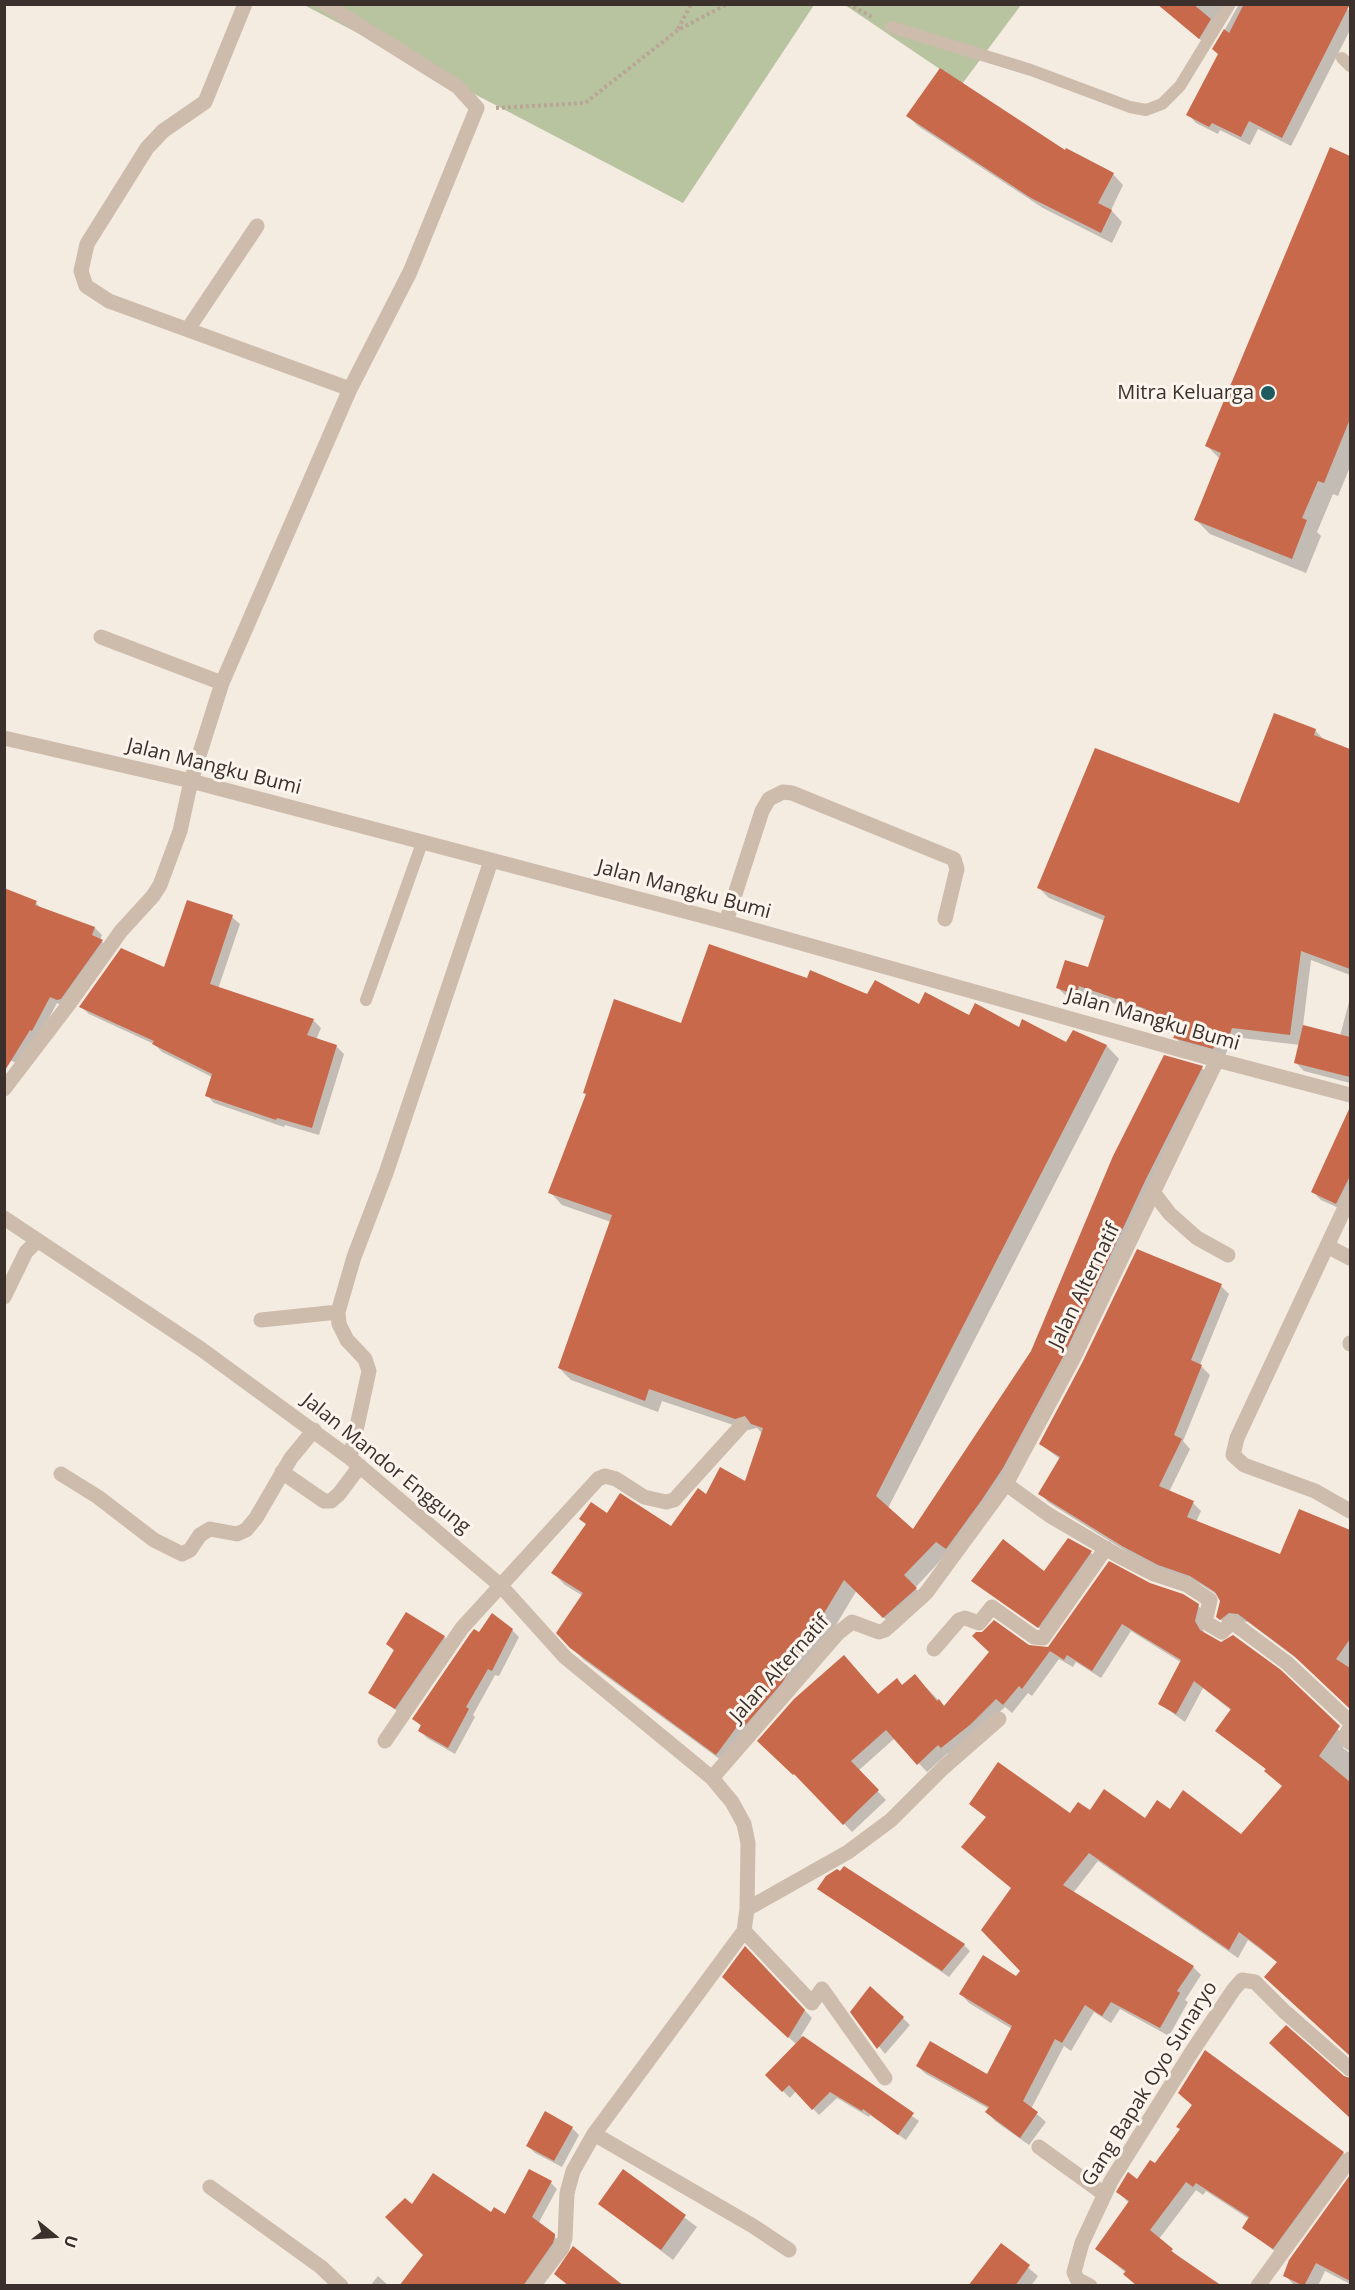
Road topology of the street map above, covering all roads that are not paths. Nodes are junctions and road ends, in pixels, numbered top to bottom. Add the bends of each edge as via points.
1 (245, 4) edge
2 (325, 4) edge
3 (1230, 4) edge
4 (891, 27) road end
5 (257, 226) dead end
6 (188, 329) junction
7 (350, 389) junction
8 (101, 637) dead end
9 (222, 683) junction
10 (4, 738) edge
11 (191, 781) junction
12 (422, 843) junction
13 (491, 861) junction
14 (945, 919) dead end
15 (726, 922) junction
16 (366, 1000) dead end
17 (1216, 1060) junction
18 (4, 1089) edge
19 (1350, 1095) edge
20 (1154, 1192) junction
21 (1350, 1197) edge
22 (4, 1218) edge
23 (37, 1240) junction
24 (1327, 1246) junction
25 (1228, 1255) dead end
26 (1350, 1258) edge
27 (4, 1297) edge
28 (338, 1312) junction
29 (261, 1320) dead end
30 (742, 1425) dead end
31 (314, 1430) junction
32 (355, 1462) junction
33 (282, 1472) junction
34 (61, 1474) dead end
35 (1006, 1484) junction
36 (1350, 1511) edge
37 (1106, 1548) junction
38 (501, 1586) junction
39 (934, 1649) dead end
40 (999, 1719) dead end
41 (1350, 1722) edge
42 (1350, 1728) edge
43 (386, 1741) dead end
44 (1350, 1743) edge
45 (712, 1778) junction
46 (747, 1909) junction
47 (744, 1931) junction
48 (1350, 2068) edge
49 (885, 2078) dead end
50 (594, 2134) junction
51 (1039, 2147) dead end
52 (1350, 2159) edge
53 (210, 2187) dead end
54 (1104, 2194) junction
55 (789, 2250) dead end
56 (341, 2286) edge
57 (533, 2286) edge
58 (1090, 2286) edge
59 (1258, 2286) edge

1 - 6 street via 205,102 155,138 83,256 81,271 86,286 109,300
2 - 7 street via 458,87 477,108 410,272
3 - 4 lane via 1180,86 1162,104 1146,110
5 - 6 street
6 - 7 street
7 - 9 street
8 - 9 street
9 - 11 street
10 - 11 street, Jalan Mangku Bumi
11 - 12 street, Jalan Mangku Bumi
11 - 18 street via 180,831 153,896 121,931
12 - 13 street, Jalan Mangku Bumi
12 - 16 lane
13 - 15 street, Jalan Mangku Bumi
13 - 28 street
14 - 15 street via 957,869 954,859 783,792 769,799 762,811
15 - 17 street, Jalan Mangku Bumi
17 - 19 street, Jalan Mangku Bumi
17 - 20 street, Jalan Alternatif
20 - 25 street via 1170,1214 1197,1238
20 - 35 street, Jalan Alternatif via 1073,1359
21 - 24 street
22 - 23 street, Jalan Mandor Enggung
23 - 27 street via 26,1252
23 - 31 street, Jalan Mandor Enggung
24 - 26 street
24 - 36 street via 1237,1438 1233,1455 1244,1465 1315,1491
28 - 29 street
28 - 32 street via 347,1340 365,1359 369,1371
30 - 38 street via 674,1500 644,1497 616,1479 598,1479
31 - 32 street, Jalan Mandor Enggung
31 - 33 street
32 - 33 street via 339,1494 324,1501
32 - 38 street, Jalan Mandor Enggung
33 - 34 street via 246,1530 237,1534 210,1529 182,1554 154,1540
35 - 37 street
35 - 45 street, Jalan Alternatif via 926,1593 885,1630 879,1632 852,1622 838,1633
37 - 39 street via 1043,1638 1034,1637 992,1607 979,1623 959,1620
37 - 41 street via 1154,1574 1187,1585 1210,1600 1205,1622 1222,1632 1232,1622 1287,1663
38 - 43 street via 462,1628
38 - 45 street, Jalan Mandor Enggung via 565,1657
40 - 46 street via 891,1820 848,1852
42 - 44 street via 1345,1737
45 - 46 street via 744,1824 748,1843
46 - 47 street
47 - 49 street via 812,2003 822,1989
47 - 50 street
48 - 54 street, Gang Bapak Oyo Sunaryo via 1255,1982 1242,1980 1193,2050
50 - 55 street
50 - 57 street via 573,2171 562,2248
51 - 54 street
52 - 59 street
53 - 56 street via 321,2267
54 - 58 street, Gang Bapak Oyo Sunaryo via 1082,2242 1075,2277

